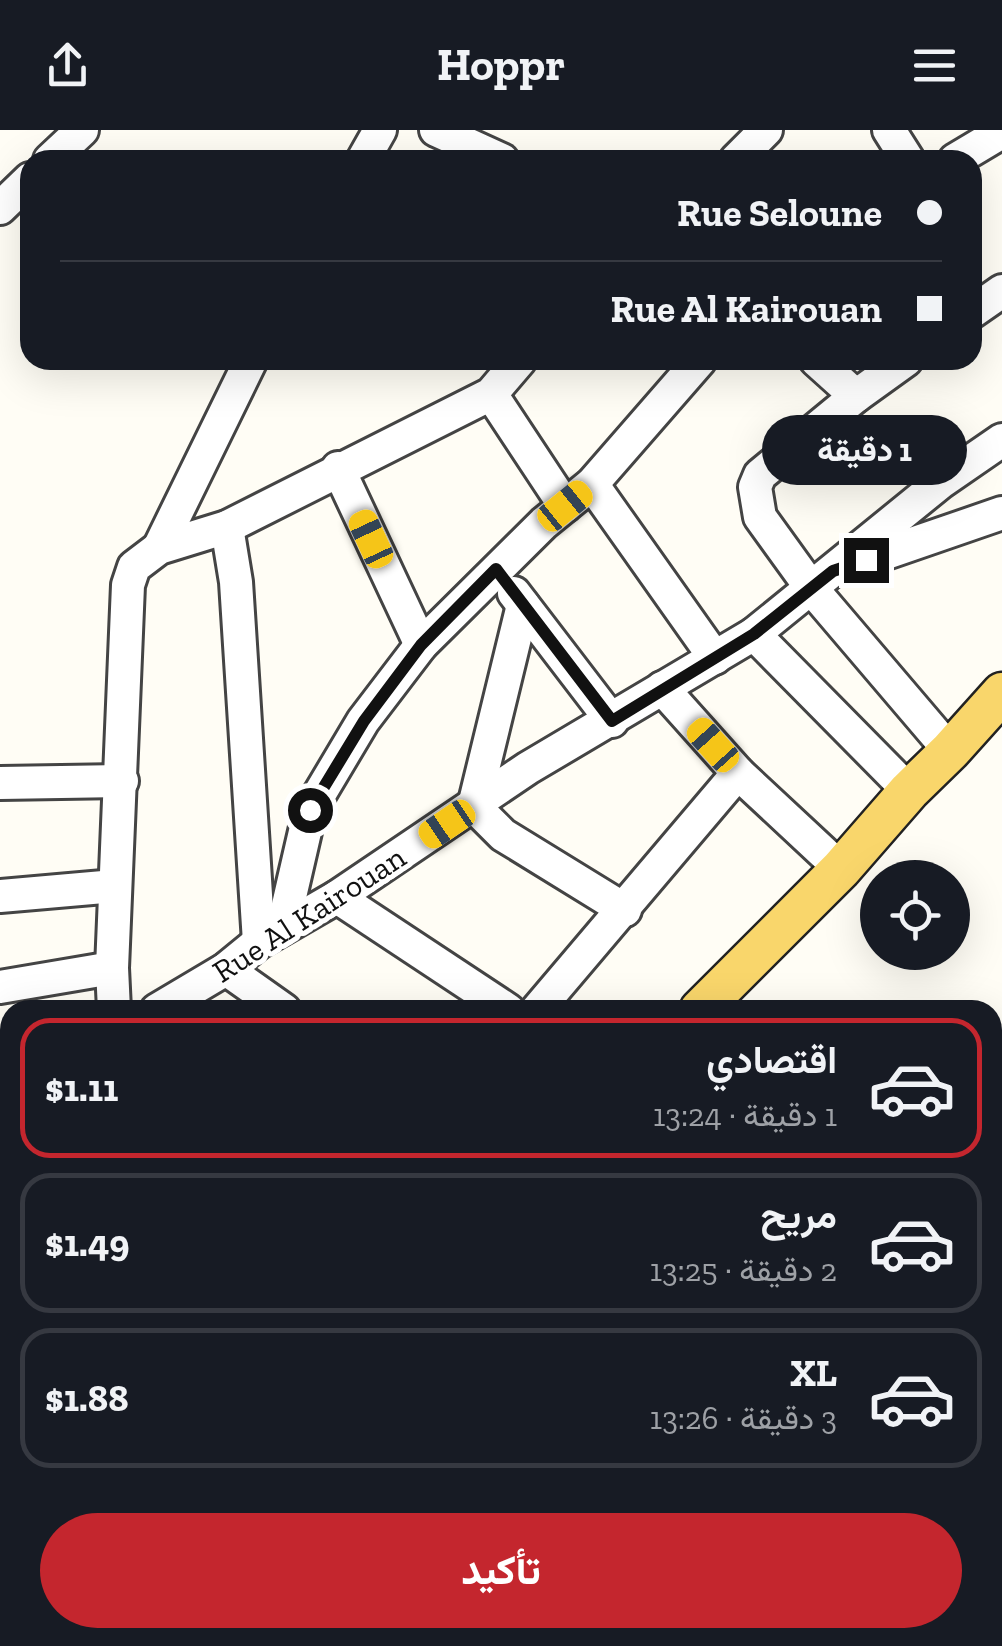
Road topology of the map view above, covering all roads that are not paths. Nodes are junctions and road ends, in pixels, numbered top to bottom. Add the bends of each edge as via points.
1 (82, 130) edge
2 (436, 130) edge
3 (766, 130) edge
4 (1002, 132) edge
5 (61, 150) edge
6 (480, 150) edge
7 (746, 150) edge
8 (971, 150) edge
9 (20, 189) edge
10 (0, 208) edge
11 (245, 370) edge
12 (511, 370) edge
13 (691, 370) edge
14 (827, 370) edge
15 (892, 370) edge
16 (491, 394) junction
17 (856, 396) junction
18 (1002, 440) edge
19 (338, 468) junction
20 (592, 484) junction
21 (565, 506) junction
22 (1002, 513) edge
23 (227, 527) junction
24 (158, 548) junction
25 (496, 569) junction
26 (822, 580) junction
27 (523, 605) junction
28 (754, 634) junction
29 (421, 645) junction
30 (715, 658) junction
31 (662, 688) junction
32 (1002, 693) edge
33 (612, 721) junction
34 (950, 751) junction
35 (738, 773) junction
36 (122, 781) junction
37 (0, 784) edge
38 (908, 791) junction
39 (474, 806) junction
40 (841, 870) junction
41 (115, 886) junction
42 (0, 896) edge
43 (337, 897) junction
44 (625, 910) junction
45 (271, 934) junction
46 (112, 968) junction
47 (0, 987) edge
48 (210, 987) edge
49 (114, 1000) edge
50 (180, 1000) edge
51 (252, 1000) edge
52 (493, 1000) edge
53 (545, 1000) edge
54 (710, 1000) edge

1 - 5 street
2 - 6 street
3 - 7 street
4 - 8 street
9 - 10 street
11 - 24 street
12 - 16 street
13 - 20 street
14 - 17 street
15 - 17 street
16 - 19 street
16 - 21 street
17 - 26 street via 760,475 755,487 760,517
18 - 26 street
19 - 23 street
19 - 29 street
20 - 21 street
20 - 30 street
21 - 25 street
22 - 26 street, Rue Al Kairouan
23 - 24 street
23 - 45 street
24 - 36 street via 134,567 128,585
25 - 27 street
25 - 29 street
26 - 28 street, Rue Al Kairouan
26 - 34 street
27 - 33 street
27 - 39 street
28 - 30 street, Rue Al Kairouan
28 - 38 street
29 - 45 street via 310,810
30 - 31 street, Rue Al Kairouan
31 - 33 street, Rue Al Kairouan
31 - 35 street
32 - 34 main road
33 - 39 street, Rue Al Kairouan
34 - 38 main road
35 - 40 street
35 - 44 street
36 - 37 street
36 - 41 street
38 - 40 main road
39 - 43 street, Rue Al Kairouan
39 - 44 street via 503,835
40 - 54 main road
41 - 42 street
41 - 46 street
43 - 45 street, Rue Al Kairouan
43 - 52 street
44 - 53 street
45 - 48 street, Rue Al Kairouan
46 - 47 street
46 - 49 street
48 - 50 street, Rue Al Kairouan
48 - 51 street

